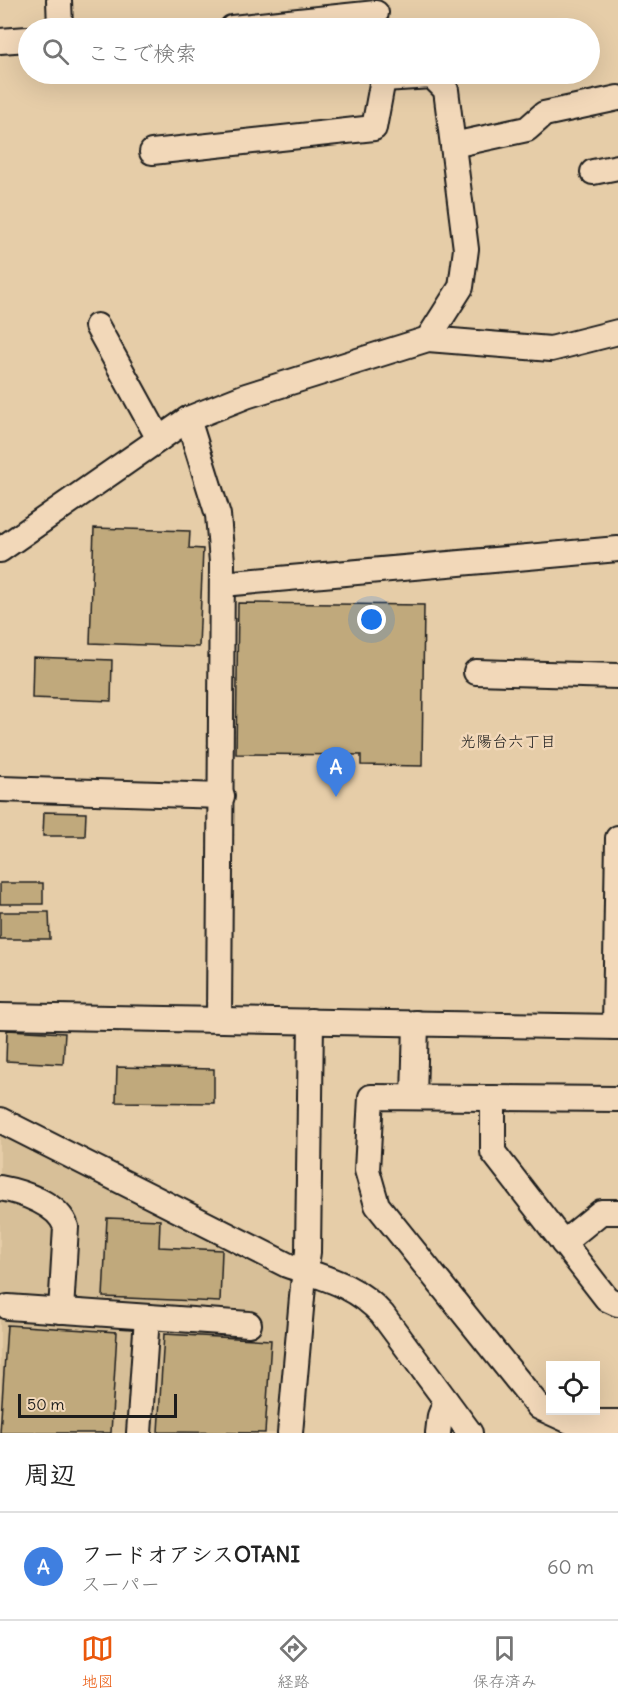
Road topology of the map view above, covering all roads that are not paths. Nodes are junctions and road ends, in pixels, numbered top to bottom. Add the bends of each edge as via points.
1 (59, 0) edge
2 (376, 14) edge
3 (60, 18) edge
4 (335, 18) edge
5 (18, 40) edge
6 (0, 42) edge
7 (382, 84) edge
8 (440, 84) edge
9 (618, 98) edge
10 (453, 145) junction
11 (152, 152) dead end
12 (618, 167) edge
13 (593, 172) dead end
14 (97, 326) dead end
15 (618, 332) edge
16 (428, 339) junction
17 (188, 418) junction
18 (159, 439) junction
19 (618, 549) edge
20 (0, 550) edge
21 (222, 584) junction
22 (476, 672) dead end
23 (618, 676) edge
24 (0, 789) edge
25 (222, 796) junction
26 (618, 838) edge
27 (618, 848) edge
28 (0, 1016) edge
29 (219, 1019) junction
30 (311, 1022) junction
31 (416, 1023) junction
32 (616, 1027) edge
33 (414, 1097) junction
34 (493, 1098) junction
35 (618, 1099) edge
36 (0, 1120) edge
37 (0, 1188) edge
38 (618, 1212) edge
39 (563, 1243) junction
40 (306, 1271) junction
41 (618, 1304) edge
42 (8, 1307) dead end
43 (61, 1311) junction
44 (147, 1317) junction
45 (249, 1324) dead end
46 (446, 1401) junction
47 (618, 1422) edge
48 (139, 1433) edge
49 (290, 1433) edge
50 (438, 1433) edge
51 (470, 1433) edge

1 - 3 street
2 - 4 street
5 - 6 street
7 - 11 street via 374,128
8 - 10 street via 446,90
9 - 10 street via 544,114 527,129
10 - 16 street via 466,249 462,287
12 - 13 street
14 - 18 street
15 - 16 street via 551,348
16 - 17 street
17 - 18 street
17 - 21 street via 218,515
18 - 20 street
19 - 21 street
21 - 25 street
22 - 23 street
24 - 25 street
25 - 29 street
26 - 27 street
27 - 32 street
28 - 29 street
29 - 30 street
30 - 31 street
30 - 40 street
31 - 32 street
31 - 33 street
33 - 34 street
33 - 47 street via 371,1097 367,1170 377,1204 539,1407 572,1422
34 - 35 street
34 - 39 street via 493,1152
36 - 40 street via 287,1265
37 - 43 street via 21,1192 56,1210 63,1218 66,1227
38 - 39 street via 601,1212
39 - 41 street via 607,1299
40 - 46 street via 370,1300
40 - 49 street
42 - 43 street
43 - 44 street
44 - 45 street
44 - 48 street
46 - 50 street
46 - 51 street

